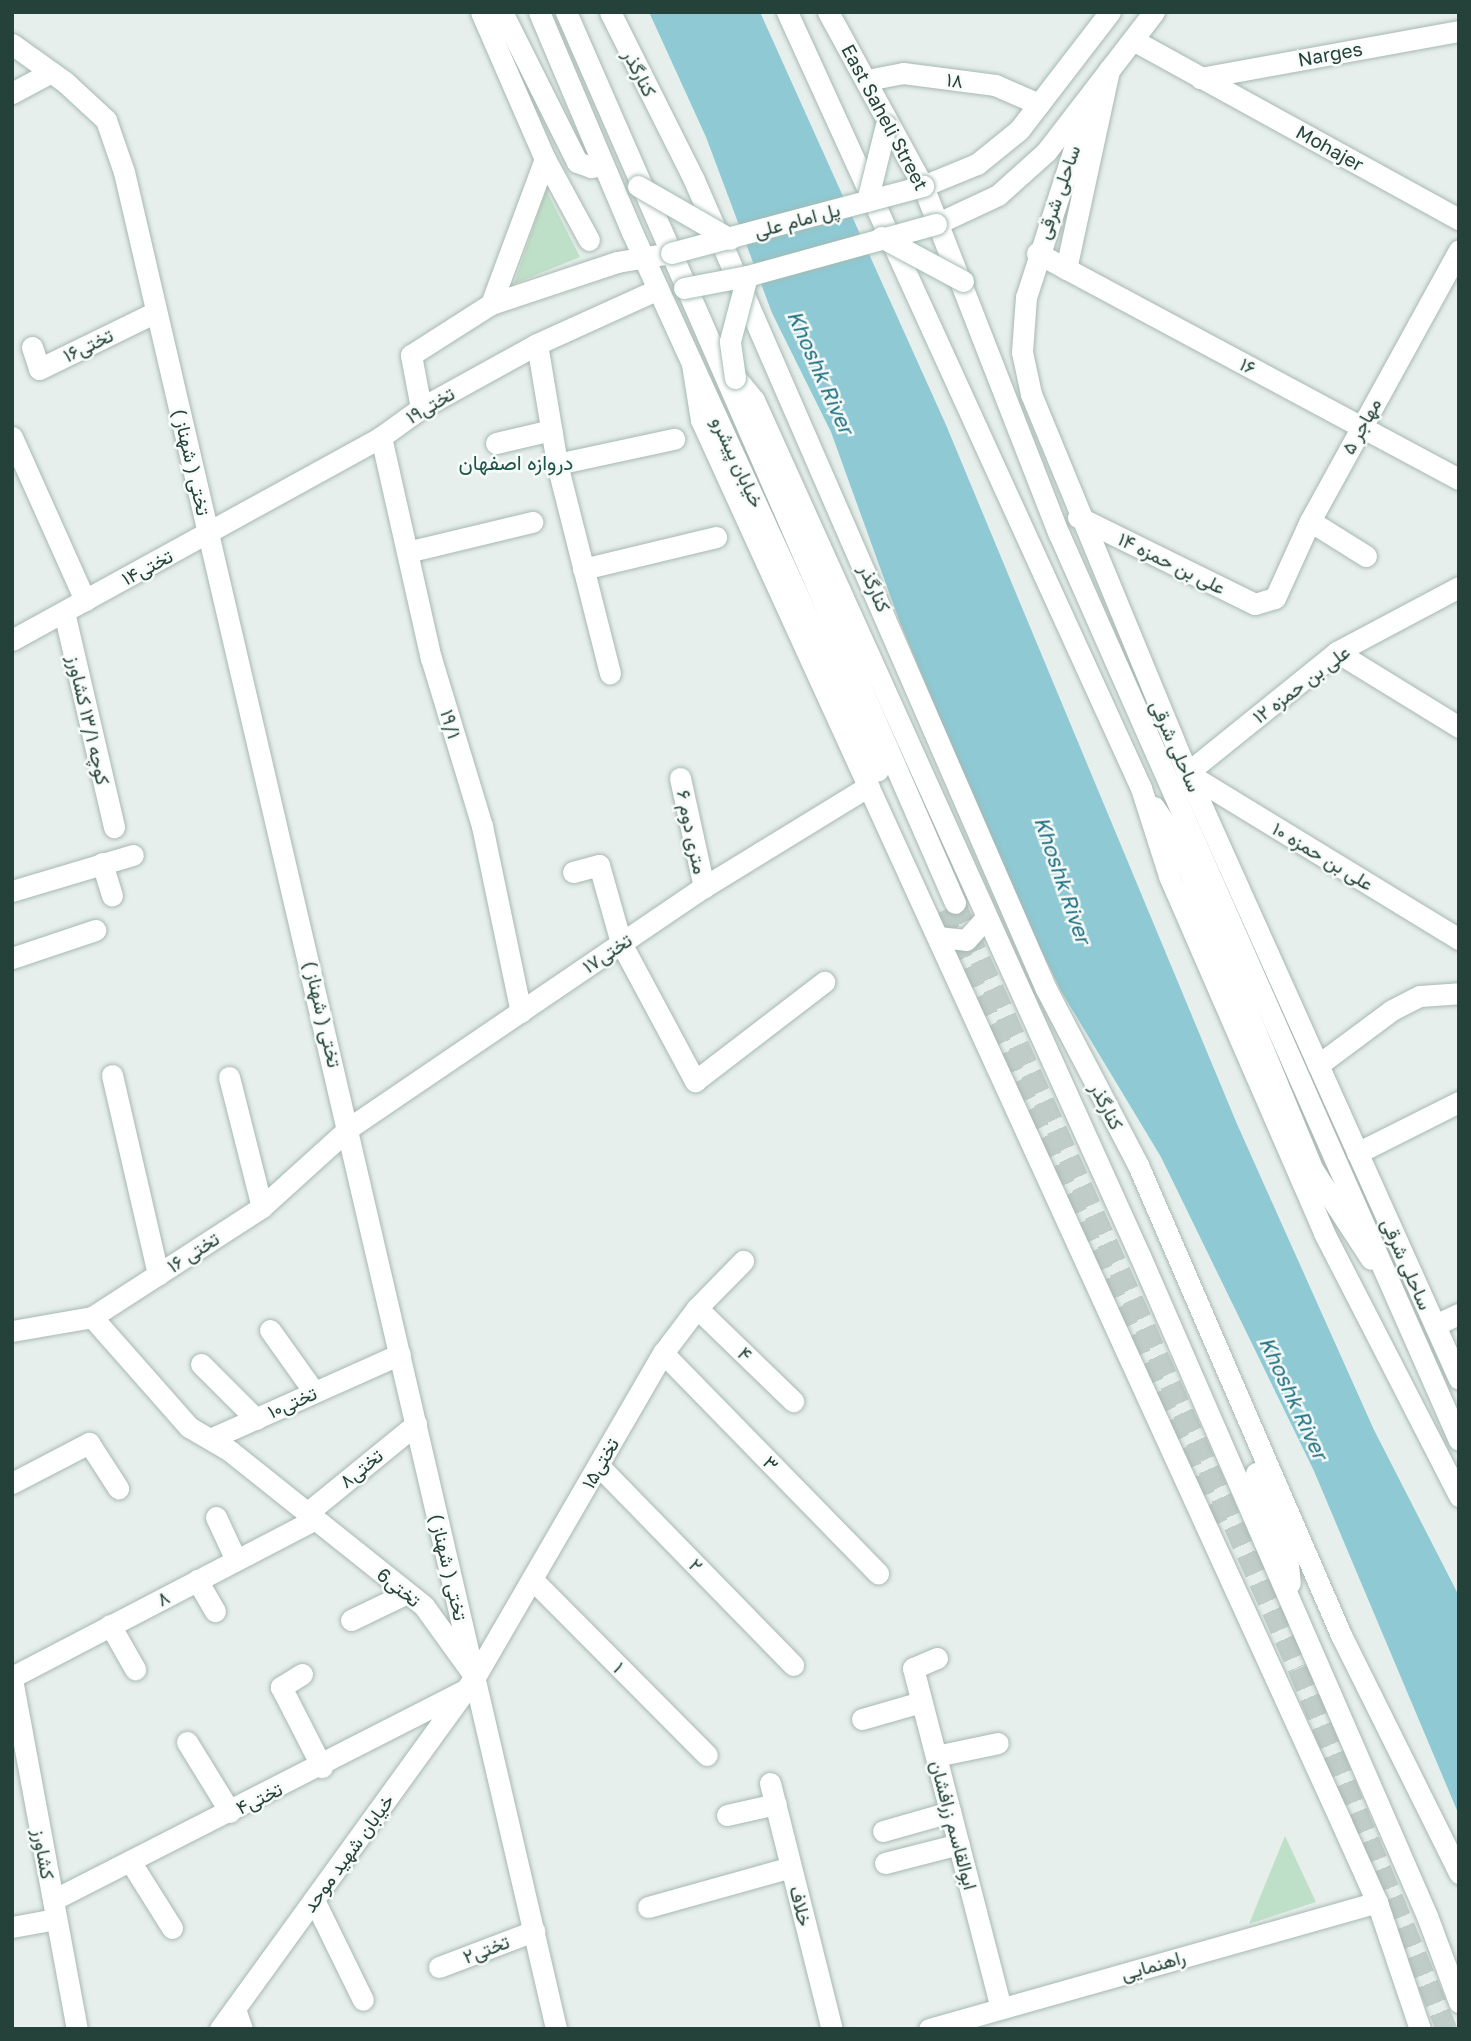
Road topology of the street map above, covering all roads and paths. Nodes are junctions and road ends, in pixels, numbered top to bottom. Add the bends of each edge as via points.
1 (481, 12) edge
2 (502, 12) edge
3 (539, 12) edge
4 (566, 12) edge
5 (610, 12) edge
6 (787, 12) edge
7 (828, 12) edge
8 (1110, 12) edge
9 (1154, 12) edge
10 (1459, 31) edge
11 (1133, 40) junction
12 (12, 44) edge
13 (1110, 70) junction
14 (51, 72) junction
15 (1200, 78) junction
16 (867, 80) junction
17 (12, 93) edge
18 (1092, 93) junction
19 (1039, 104) junction
20 (887, 125) junction
21 (545, 159) junction
22 (603, 165) junction
23 (638, 186) junction
24 (923, 186) junction
25 (867, 201) junction
26 (1459, 219) edge
27 (936, 224) junction
28 (881, 237) junction
29 (730, 239) junction
30 (589, 240) dead end
31 (1459, 250) edge
32 (671, 253) junction
33 (1037, 254) junction
34 (643, 257) junction
35 (1066, 270) junction
36 (747, 276) junction
37 (963, 281) junction
38 (684, 288) junction
39 (658, 289) junction
40 (491, 304) junction
41 (156, 312) junction
42 (537, 344) junction
43 (32, 347) dead end
44 (716, 355) junction
45 (692, 364) junction
46 (735, 377) junction
47 (421, 408) junction
48 (1362, 425) junction
49 (552, 430) junction
50 (12, 437) edge
51 (381, 437) junction
52 (674, 439) dead end
53 (496, 443) dead end
54 (558, 464) junction
55 (1459, 479) edge
56 (1078, 517) junction
57 (1310, 521) junction
58 (532, 522) dead end
59 (209, 534) junction
60 (716, 537) dead end
61 (407, 552) junction
62 (1366, 556) dead end
63 (583, 569) junction
64 (1459, 587) edge
65 (85, 600) junction
66 (1267, 603) joint
67 (64, 612) junction
68 (12, 640) edge
69 (1337, 652) junction
70 (610, 673) dead end
71 (1459, 727) edge
72 (1187, 773) junction
73 (680, 778) dead end
74 (869, 786) junction
75 (1141, 788) junction
76 (114, 827) dead end
77 (133, 855) dead end
78 (102, 863) junction
79 (573, 872) dead end
80 (704, 887) junction
81 (12, 891) edge
82 (112, 895) dead end
83 (986, 918) junction
84 (95, 930) dead end
85 (938, 937) junction
86 (1459, 939) edge
87 (621, 943) junction
88 (999, 946) junction
89 (12, 958) edge
90 (952, 970) junction
91 (824, 982) dead end
92 (1459, 993) edge
93 (521, 1012) junction
94 (1318, 1065) junction
95 (111, 1075) dead end
96 (229, 1077) dead end
97 (1459, 1102) edge
98 (349, 1128) junction
99 (1357, 1153) junction
100 (1138, 1166) junction
101 (262, 1207) junction
102 (743, 1261) dead end
103 (158, 1275) junction
104 (1393, 1288) junction
105 (698, 1308) junction
106 (1459, 1314) edge
107 (92, 1317) junction
108 (1435, 1325) junction
109 (270, 1330) dead end
110 (12, 1331) edge
111 (663, 1353) junction
112 (400, 1354) junction
113 (201, 1364) dead end
114 (1459, 1379) edge
115 (314, 1392) junction
116 (793, 1401) dead end
117 (256, 1419) junction
118 (416, 1424) junction
119 (210, 1439) junction
120 (1459, 1440) edge
121 (599, 1466) junction
122 (12, 1483) edge
123 (118, 1488) dead end
124 (1459, 1496) edge
125 (311, 1516) junction
126 (216, 1517) dead end
127 (236, 1560) junction
128 (878, 1573) dead end
129 (531, 1578) junction
130 (197, 1580) junction
131 (407, 1593) junction
132 (1293, 1605) junction
133 (215, 1611) dead end
134 (351, 1620) dead end
135 (110, 1625) junction
136 (937, 1658) dead end
137 (793, 1665) dead end
138 (135, 1670) dead end
139 (302, 1674) dead end
140 (12, 1678) edge
141 (469, 1684) junction
142 (921, 1702) junction
143 (862, 1719) dead end
144 (187, 1742) dead end
145 (998, 1743) dead end
146 (707, 1755) dead end
147 (936, 1756) junction
148 (322, 1767) junction
149 (230, 1812) junction
150 (950, 1812) junction
151 (727, 1815) dead end
152 (883, 1831) dead end
153 (958, 1844) junction
154 (130, 1861) junction
155 (886, 1863) dead end
156 (791, 1867) junction
157 (1459, 1873) edge
158 (314, 1900) junction
159 (1377, 1902) junction
160 (648, 1907) dead end
161 (54, 1910) junction
162 (12, 1927) edge
163 (172, 1928) dead end
164 (534, 1931) junction
165 (439, 1967) dead end
166 (363, 2000) dead end
167 (1459, 2002) edge
168 (1001, 2008) junction
169 (238, 2019) edge
170 (958, 2025) edge
171 (77, 2029) edge
172 (220, 2029) edge
173 (556, 2029) edge
174 (832, 2029) edge
175 (929, 2029) edge
176 (1420, 2029) edge

1 - 21 street
2 - 22 street via 577,162
3 - 22 street, خیابان پیشرو
4 - 23 street, خیابان پیشرو
5 - 100 street, کنارگذر via 694,180 1046,989
6 - 75 street
7 - 16 street, East Saheli Street
8 - 19 street, پل امام علی
9 - 11 street, پل امام علی
10 - 15 street, Narges
11 - 13 street, پل امام علی
11 - 15 street, Mohajer
12 - 14 street, تختی ( شهناز )
13 - 18 street, پل امام علی
13 - 35 street
14 - 17 street
14 - 41 street, تختی ( شهناز ) via 106,120 124,172
15 - 26 street, Mohajer
16 - 19 street, ۱۸ via 903,73 995,85
16 - 20 street, East Saheli Street
18 - 27 street, پل امام علی via 1046,152 998,195
18 - 33 street, ساحلی شرقی
19 - 24 street, پل امام علی via 1019,130 977,164
20 - 24 street, East Saheli Street
20 - 25 street, bridge
21 - 30 street
21 - 40 street
22 - 34 street, خیابان پیشرو
23 - 29 street, bridge
23 - 32 street, خیابان پیشرو
24 - 25 street, پل امام علی, bridge
24 - 27 street, East Saheli Street
25 - 29 street, پل امام علی, bridge
27 - 28 street, پل امام علی, bridge
27 - 37 street, ساحلی شرقی
28 - 36 street, پل امام علی, bridge
28 - 37 street, bridge
29 - 32 street, پل امام علی, bridge
31 - 48 street, ۵ مهاجر
32 - 34 street, پل امام علی
32 - 38 street, خیابان پیشرو
33 - 35 street, ۱۶
33 - 56 street, ساحلی شرقی via 1026,296 1022,352 1031,394
34 - 39 street, خیابان پیشرو
34 - 40 street, پل امام علی
35 - 48 street, ۱۶
36 - 38 street, پل امام علی, bridge
36 - 46 street, bridge via 730,341
37 - 104 street, ساحلی شرقی via 1059,534
38 - 39 street, پل امام علی
38 - 44 street, خیابان پیشرو
39 - 42 street, تختی۱۹
39 - 45 street, خیابان پیشرو
40 - 47 street, پل امام علی via 411,355
41 - 43 street, تختی۱۶ via 39,369
41 - 59 street, تختی ( شهناز )
42 - 47 street, تختی۱۹
42 - 49 street
44 - 45 street, خیابان پیشرو via 948,907
44 - 46 street
45 - 74 street via 701,420
46 - 83 street via 754,400
47 - 51 street, تختی۱۹
48 - 55 street, ۱۶
48 - 57 street, ۵ مهاجر
49 - 53 street
49 - 54 street
50 - 65 street
51 - 59 street, تختی۱۹
51 - 61 street, ۱۹/۱
52 - 54 street
54 - 63 street
56 - 66 street, ۱۴ علی بن حمزه via 1255,604
56 - 72 street, ساحلی شرقی
57 - 62 street
57 - 66 street, ۵ مهاجر via 1275,598
58 - 61 street
59 - 65 street, تختی۱۴
59 - 98 street, تختی ( شهناز )
60 - 63 street
61 - 93 street, ۱۹/۱ via 431,658 482,826
63 - 70 street
64 - 69 street, ۱۲ علی بن حمزه
65 - 67 street, تختی۱۴
67 - 68 street, تختی۱۴
67 - 76 street, کوچه ۱۳/۱ کشاورز
69 - 71 street
69 - 72 street, ۱۲ علی بن حمزه
72 - 86 street, ۱۰ علی بن حمزه
72 - 94 street, ساحلی شرقی
73 - 80 street, ۶ متری دوم
74 - 80 street, تختی۱۷
74 - 85 street
75 - 104 street via 1178,844 1313,1170 1354,1237
75 - 124 street via 1169,876 1324,1233
77 - 78 street
78 - 81 street
78 - 82 street
79 - 87 street via 599,865
80 - 87 street, تختی۱۷
83 - 85 street via 966,940
83 - 88 street
84 - 89 street
85 - 90 street
87 - 91 street via 695,1081
87 - 93 street, تختی۱۷
88 - 90 street via 972,951
88 - 132 street
90 - 159 street
92 - 94 street via 1420,996 1392,1010
93 - 98 street, تختی۱۷
94 - 99 street, ساحلی شرقی
95 - 103 street
96 - 101 street
97 - 99 street
98 - 101 street, تختی ۱۶
98 - 112 street, تختی ( شهناز )
99 - 108 street, ساحلی شرقی
100 - 132 street via 1153,1234 1287,1556
100 - 157 street via 1341,1635
101 - 103 street, تختی ۱۶
102 - 105 street, تختی۱۵
103 - 107 street, تختی ۱۶
104 - 120 street, ساحلی شرقی
105 - 111 street, تختی۱۵
105 - 116 street, ۴
106 - 108 street
107 - 110 street, تختی ۱۶
107 - 119 street, 6تختی via 189,1427
108 - 114 street, ساحلی شرقی
109 - 115 street
111 - 121 street, تختی۱۵
111 - 128 street, ۳
112 - 115 street, تختی۱۰
112 - 118 street, تختی ( شهناز )
113 - 117 street
115 - 117 street, تختی۱۰
117 - 119 street, تختی۱۰
118 - 125 street, تختی۸
118 - 141 street, تختی ( شهناز )
119 - 125 street, 6تختی
121 - 129 street, تختی۱۵
121 - 137 street, ۲
122 - 123 street via 89,1443
125 - 127 street, ۸
125 - 131 street, 6تختی
126 - 127 street
127 - 130 street, ۸
129 - 141 street, تختی۱۵
129 - 146 street, ۱
130 - 133 street
130 - 135 street, ۸
131 - 134 street
131 - 141 street, 6تختی via 424,1606
132 - 167 street via 1427,1916
135 - 138 street
135 - 140 street, ۸
136 - 142 street, ابوالقاسم زرافشان via 913,1668
139 - 148 street via 281,1688
140 - 161 street, کشاورز
141 - 148 street, تختی۴
141 - 158 street, خیابان شهید موحد
141 - 164 street, تختی ( شهناز )
142 - 143 street
142 - 147 street, ابوالقاسم زرافشان
144 - 149 street
145 - 147 street
147 - 150 street, ابوالقاسم زرافشان
148 - 149 street, تختی۴
149 - 154 street, تختی۴
150 - 152 street
150 - 153 street, ابوالقاسم زرافشان
151 - 156 street, خلاف via 773,1793
153 - 155 street
153 - 168 street, ابوالقاسم زرافشان
154 - 161 street, تختی۴
154 - 163 street
156 - 160 street
156 - 174 street, خلاف
158 - 166 street
158 - 169 street, خیابان شهید موحد
159 - 168 street, راهنمایی
159 - 176 street
161 - 162 street, تختی۴
161 - 171 street, کشاورز
164 - 165 street, تختی۲
164 - 173 street, تختی ( شهناز )
168 - 170 street, راهنمایی
169 - 172 street, خیابان شهید موحد
170 - 175 street, راهنمایی

